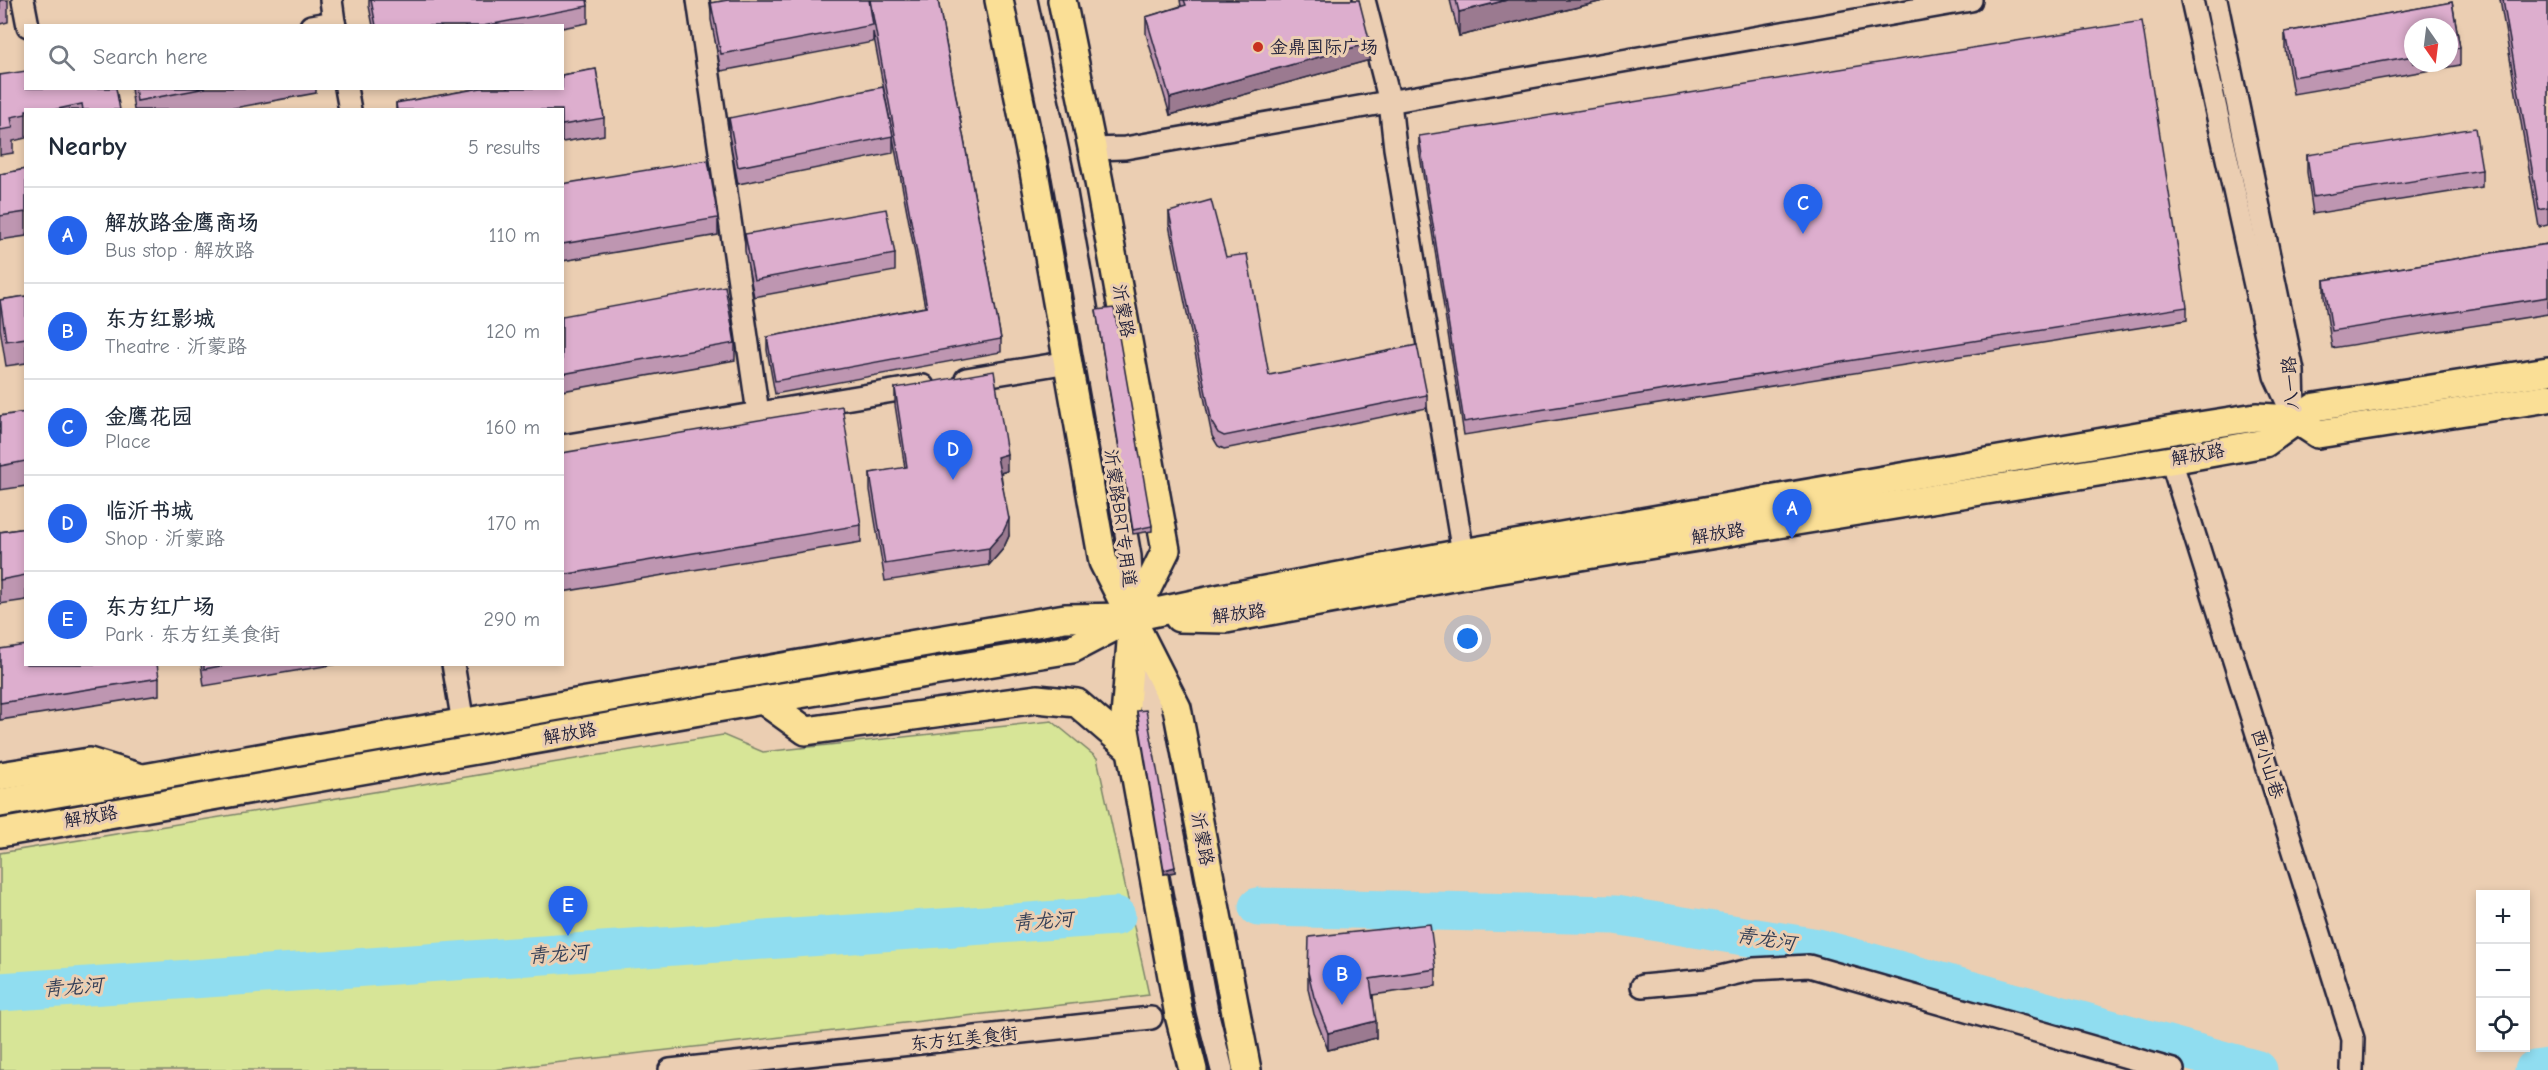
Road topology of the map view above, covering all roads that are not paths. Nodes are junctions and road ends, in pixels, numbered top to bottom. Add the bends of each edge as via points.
1 (23, 0) edge
2 (331, 0) edge
3 (698, 0) edge
4 (999, 0) edge
5 (1026, 0) edge
6 (1062, 0) edge
7 (1364, 0) edge
8 (1971, 0) edge
9 (2192, 0) edge
10 (2216, 0) edge
11 (28, 24) edge
12 (334, 24) edge
13 (346, 90) edge
14 (1390, 102) junction
15 (350, 108) edge
16 (1092, 149) junction
17 (1069, 362) junction
18 (2548, 371) edge
19 (2548, 398) edge
20 (758, 413) junction
21 (2295, 418) junction
22 (564, 446) edge
23 (2171, 460) junction
24 (1464, 553) junction
25 (1133, 617) junction
26 (453, 666) edge
27 (763, 700) junction
28 (463, 723) junction
29 (1128, 747) junction
30 (0, 776) edge
31 (145, 779) junction
32 (0, 803) edge
33 (0, 833) edge
34 (1642, 986) dead end
35 (1151, 1018) dead end
36 (670, 1070) edge
37 (1193, 1070) edge
38 (1222, 1070) edge
39 (1246, 1070) edge
40 (2173, 1070) edge
41 (2352, 1070) edge

1 - 11 street
2 - 12 street
3 - 20 street
4 - 17 main road, 沂蒙路
5 - 25 street, 沂蒙路BRT专用道 via 1063,176 1128,545
6 - 16 main road, 沂蒙路
7 - 14 street
8 - 14 street
9 - 21 street, 八一路 via 2275,376
10 - 21 street, 八一路 via 2293,371
13 - 15 street
14 - 16 street via 1125,148
14 - 24 street
16 - 25 main road, 沂蒙路 via 1166,550
17 - 20 street
17 - 25 main road, 沂蒙路 via 1104,562
18 - 21 main road, 解放路 via 2315,406
19 - 21 main road via 2318,434
20 - 22 street
21 - 23 main road, 解放路 via 2265,442
21 - 24 main road, 解放路 via 2256,417 2182,429
23 - 25 main road, 解放路 via 1470,574 1226,619
23 - 41 street, 西小山巷 via 2353,1039
24 - 25 main road, 解放路 via 1376,570 1325,563 1219,581
25 - 27 main road, 解放路 via 1072,650
25 - 28 main road, 解放路 via 1065,618
25 - 29 main road, 沂蒙路 via 1125,717
25 - 38 street, 沂蒙路BRT专用道 via 1207,1011
25 - 39 main road, 沂蒙路 via 1177,708
26 - 28 street
27 - 29 main road via 806,730 1037,699 1077,704
27 - 33 main road, 解放路
28 - 31 main road, 解放路
29 - 37 main road, 沂蒙路
30 - 31 main road via 89,762
31 - 32 main road, 解放路
34 - 40 street via 1707,980 1754,969 1809,966
35 - 36 street, 东方红美食街

